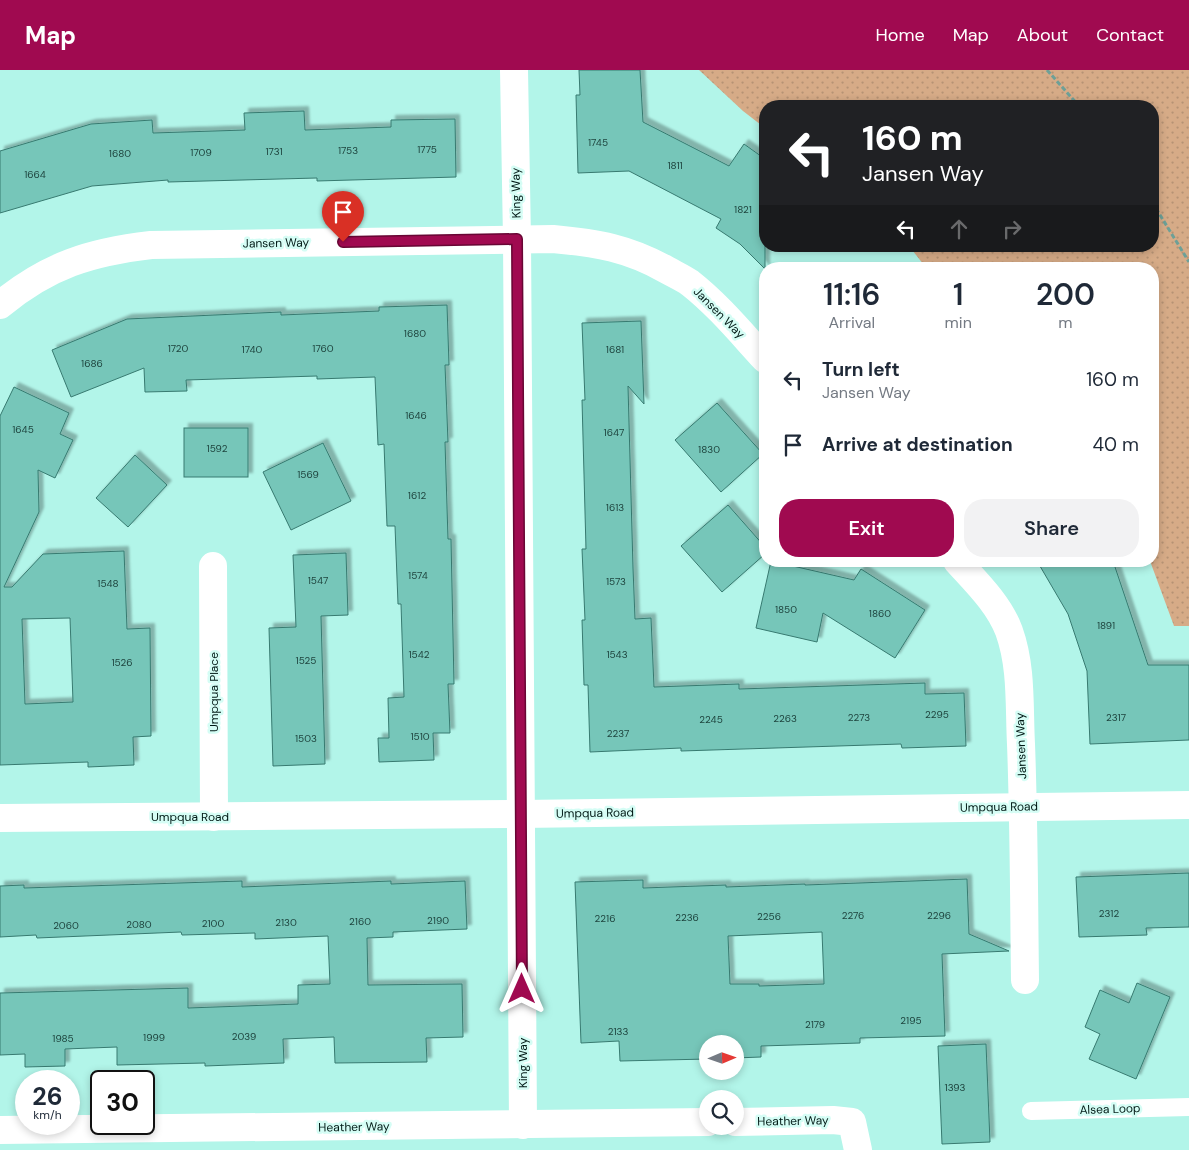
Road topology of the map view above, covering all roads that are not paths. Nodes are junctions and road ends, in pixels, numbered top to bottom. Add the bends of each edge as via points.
1 (514, 70) edge
2 (517, 239) junction
3 (0, 304) edge
4 (759, 353) edge
5 (213, 566) dead end
6 (962, 567) edge
7 (1189, 805) edge
8 (1023, 807) junction
9 (521, 814) junction
10 (214, 817) junction
11 (0, 818) edge
12 (1025, 980) dead end
13 (1189, 1107) edge
14 (1031, 1111) dead end
15 (699, 1122) edge
16 (744, 1122) edge
17 (523, 1125) junction
18 (0, 1130) edge
19 (858, 1150) edge

1 - 2 street, King Way
2 - 3 street, Jansen Way via 125,248 68,263 15,292
2 - 4 street, Jansen Way via 553,238 585,242 648,259 688,282 715,305
2 - 9 street, King Way
5 - 10 street, Umpqua Place
6 - 8 street, Jansen Way via 997,608 1014,648 1018,671
7 - 8 street, Umpqua Road
8 - 9 street, Umpqua Road
8 - 12 street, Jansen Way
9 - 10 street, Umpqua Road
9 - 17 street, King Way
10 - 11 street, Umpqua Road
13 - 14 lane, Alsea Loop
15 - 17 street, Heather Way
16 - 19 street, Heather Way via 852,1122
17 - 18 street, Heather Way

